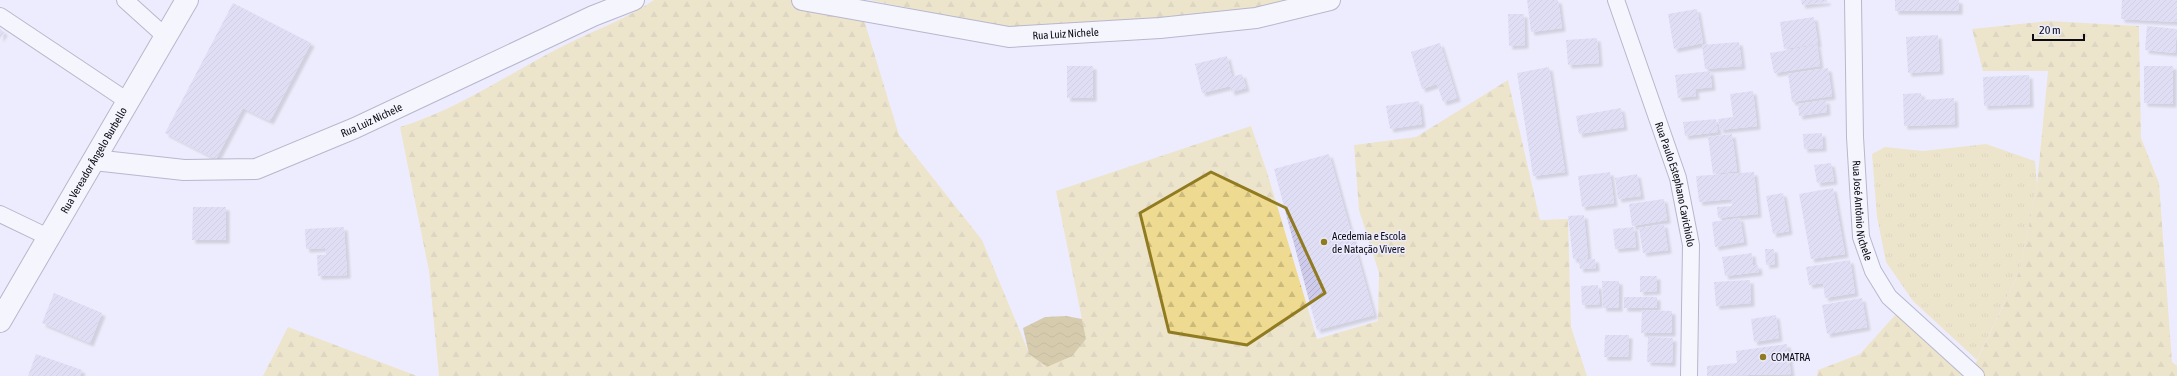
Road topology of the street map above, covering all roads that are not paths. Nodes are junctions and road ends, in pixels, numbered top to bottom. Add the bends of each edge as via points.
1 (125, 0) edge
2 (187, 0) edge
3 (634, 0) edge
4 (802, 0) edge
5 (1330, 0) edge
6 (1616, 0) edge
7 (1853, 0) edge
8 (0, 16) edge
9 (166, 37) junction
10 (129, 102) junction
11 (94, 160) junction
12 (0, 214) edge
13 (48, 237) junction
14 (0, 321) edge
15 (1689, 376) edge
16 (1976, 376) edge

1 - 9 street
2 - 9 main road, Rua Vereador Ângelo Burbello
3 - 11 street, Rua Luiz Nichele via 593,16 354,128 256,169 184,170
4 - 5 street, Rua Luiz Nichele via 1009,37 1160,28 1256,18
6 - 15 street, Rua Paulo Estephano Cavichiolo via 1678,178 1691,245
7 - 16 street, Rua José Antônio Nichele via 1855,137 1861,237 1873,271 1889,297
8 - 10 street
9 - 10 main road, Rua Vereador Ângelo Burbello
10 - 11 main road, Rua Vereador Ângelo Burbello
11 - 13 main road, Rua Vereador Ângelo Burbello
12 - 13 street
13 - 14 main road, Rua Vereador Ângelo Burbello

